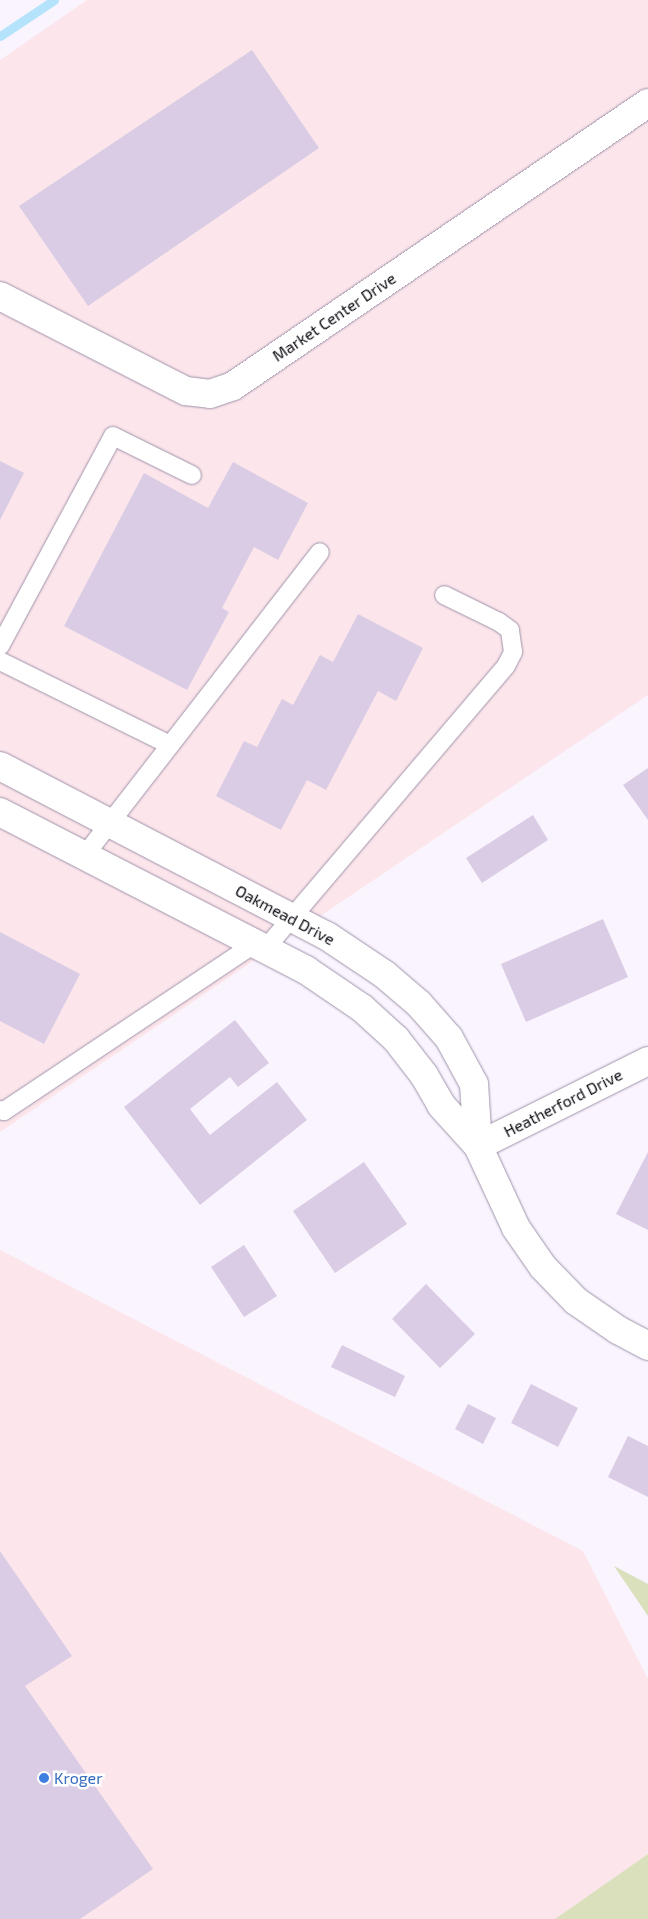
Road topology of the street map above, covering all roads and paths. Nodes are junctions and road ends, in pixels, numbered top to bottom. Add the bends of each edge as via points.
1 (648, 103) edge
2 (0, 296) edge
3 (192, 475) dead end
4 (320, 552) dead end
5 (444, 595) dead end
6 (0, 646) edge
7 (0, 661) edge
8 (168, 744) junction
9 (0, 766) edge
10 (0, 812) edge
11 (108, 822) junction
12 (85, 855) junction
13 (290, 917) junction
14 (261, 946) junction
15 (648, 1061) edge
16 (0, 1110) edge
17 (478, 1146) junction
18 (648, 1346) edge

1 - 2 street, Market Center Drive via 233,386 210,394 186,391
3 - 6 lane via 113,436
4 - 8 lane via 198,712
5 - 13 lane via 510,630 513,652 506,666
7 - 8 lane
8 - 11 lane
9 - 11 street, Oakmead Drive
10 - 12 street, Oakmead Drive
11 - 12 lane
11 - 13 street, Oakmead Drive
12 - 14 street, Oakmead Drive
13 - 14 lane
13 - 17 street, Oakmead Drive via 327,936 384,974 419,1004 449,1038 474,1084
14 - 16 lane via 4,1111
14 - 17 street, Oakmead Drive via 306,970 362,1008 396,1039 424,1075 441,1105
15 - 17 street, Heatherford Drive
17 - 18 street, Oakmead Drive via 516,1228 543,1267 576,1301

